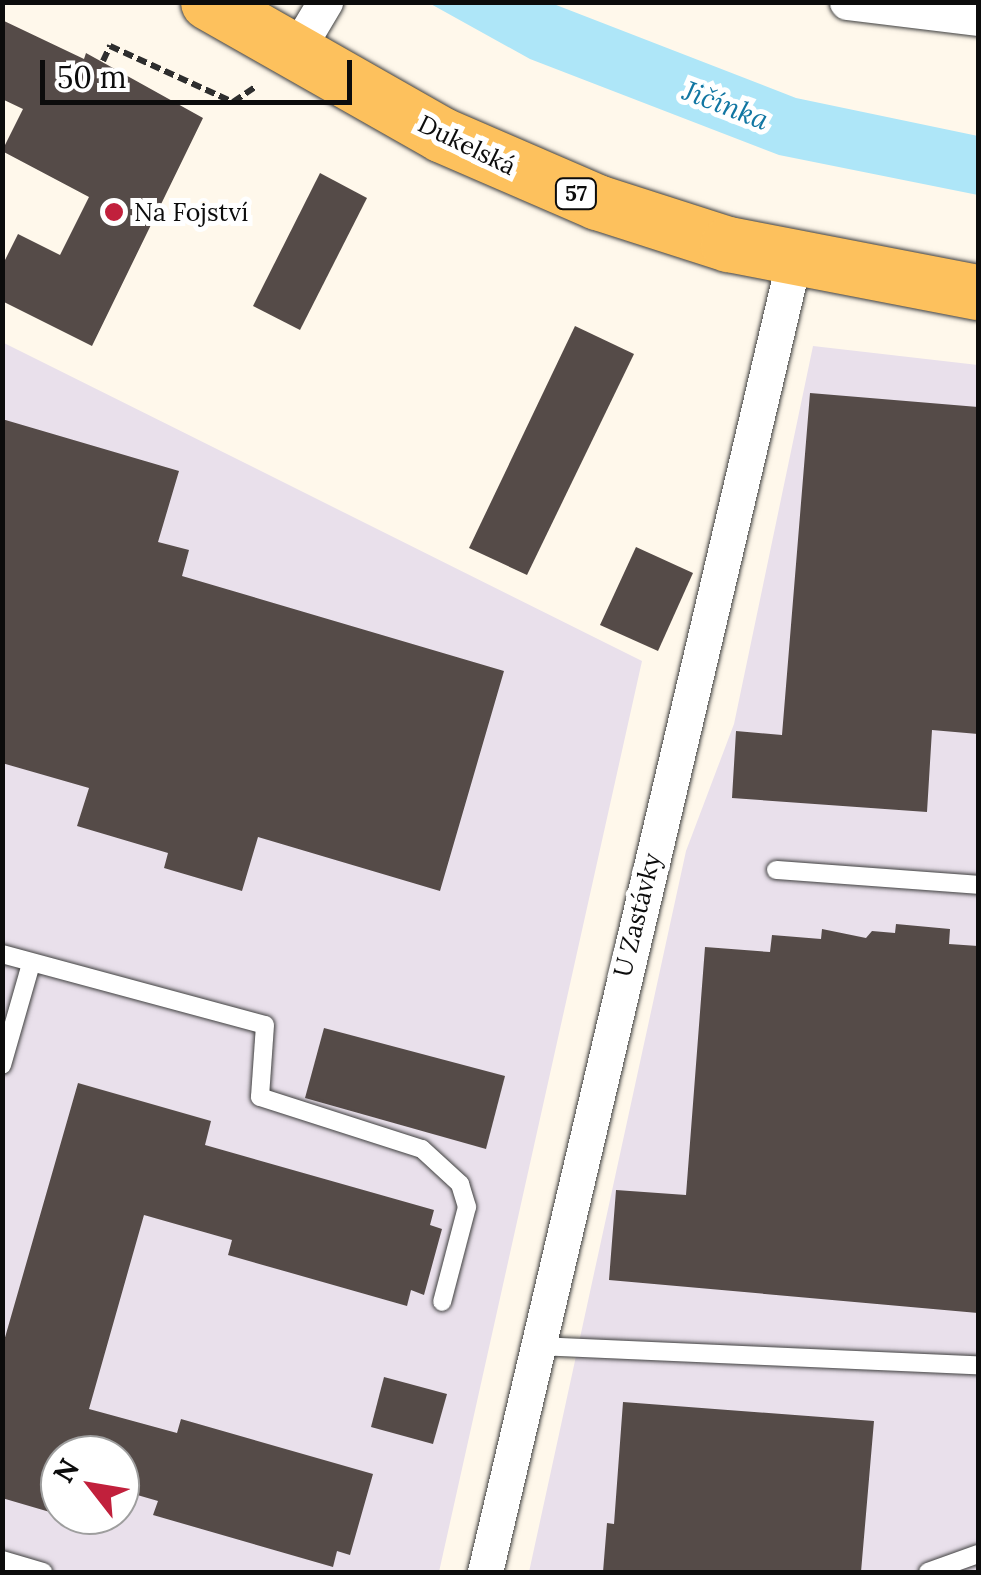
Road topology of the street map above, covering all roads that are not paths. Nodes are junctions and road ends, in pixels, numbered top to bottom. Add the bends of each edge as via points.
1 (208, 2) edge
2 (325, 2) edge
3 (847, 2) edge
4 (978, 18) edge
5 (294, 54) junction
6 (794, 259) junction
7 (978, 292) edge
8 (776, 870) dead end
9 (978, 885) edge
10 (2, 954) edge
11 (31, 964) junction
12 (2, 1065) edge
13 (442, 1302) dead end
14 (535, 1346) junction
15 (978, 1365) edge
16 (978, 1554) edge
17 (2, 1560) edge
18 (43, 1572) edge
19 (485, 1572) edge
20 (928, 1572) edge

1 - 5 main road, Dukelská / 57
2 - 5 street
3 - 4 street
5 - 6 main road, Dukelská / 57 via 534,177 663,225
6 - 7 main road, Dukelská / 57
6 - 14 street, U Zastávky
8 - 9 lane
10 - 11 lane
11 - 12 lane
11 - 13 lane via 264,1025 260,1097 422,1148 460,1184 466,1207
14 - 15 lane
14 - 19 street, U Zastávky
16 - 20 lane
17 - 18 lane

